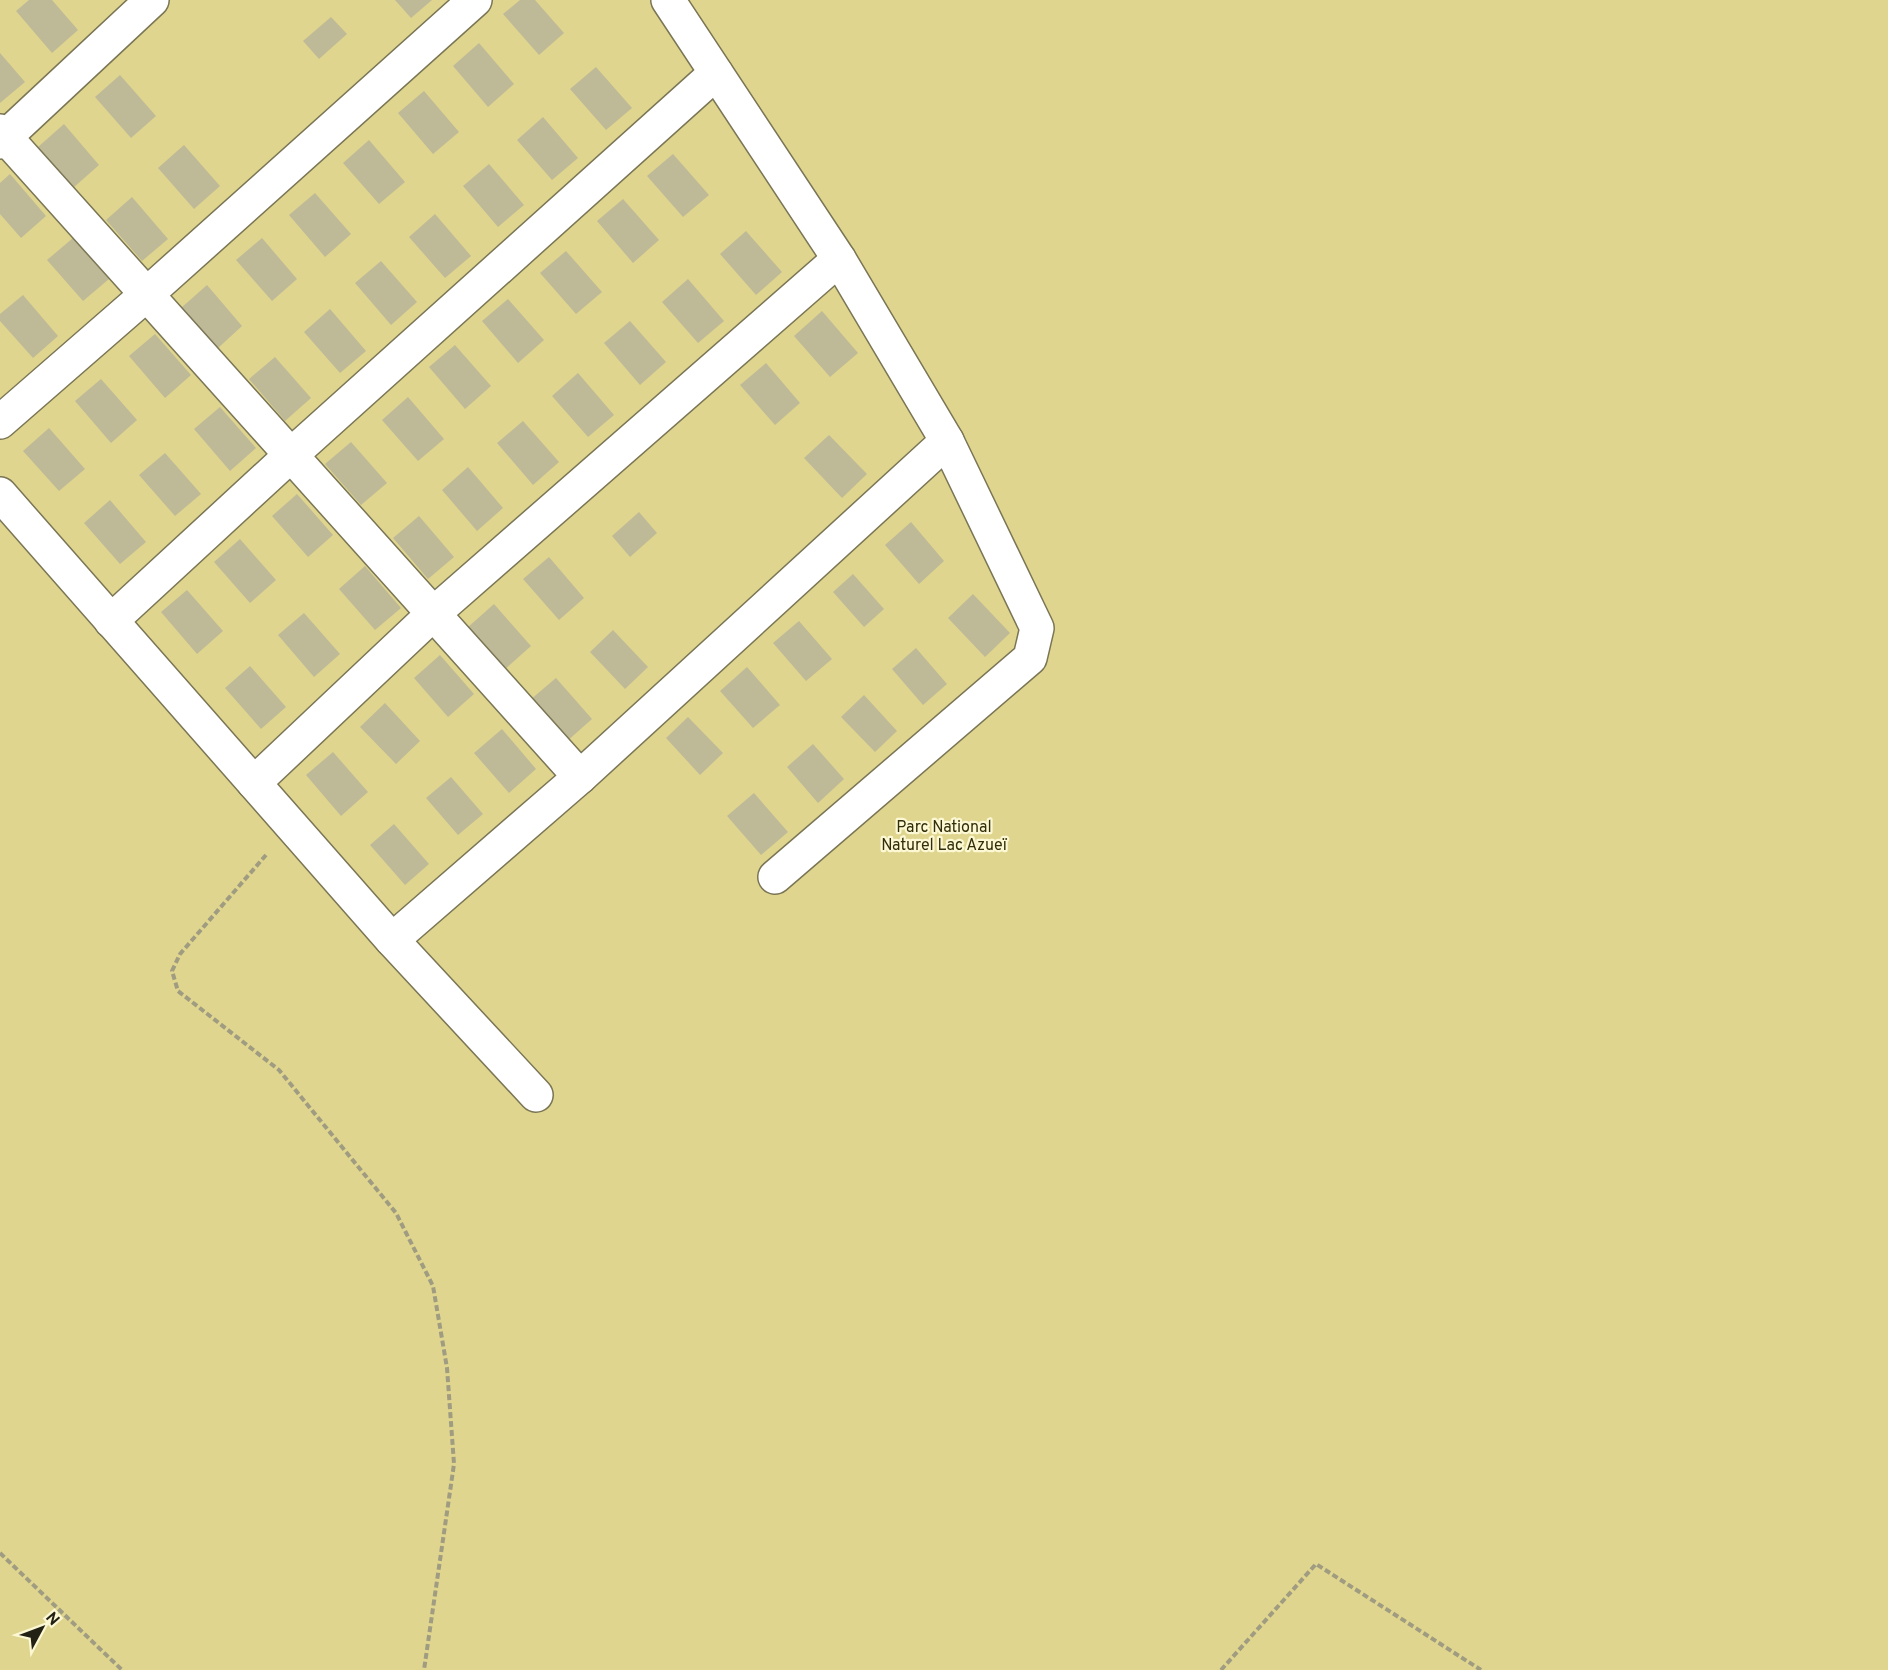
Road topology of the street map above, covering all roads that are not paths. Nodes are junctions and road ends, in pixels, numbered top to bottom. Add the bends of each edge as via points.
1 (152, 0) edge
2 (475, 0) edge
3 (668, 0) edge
4 (716, 74) junction
5 (2, 137) edge
6 (839, 259) junction
7 (147, 294) junction
8 (0, 422) edge
9 (948, 441) junction
10 (291, 455) junction
11 (0, 494) edge
12 (433, 614) junction
13 (111, 621) junction
14 (580, 777) junction
15 (254, 783) junction
16 (775, 877) dead end
17 (392, 940) junction
18 (536, 1095) dead end

1 - 5 street
2 - 7 street
3 - 4 street
4 - 6 street
4 - 10 street
5 - 7 street
6 - 9 street
6 - 12 street
7 - 8 street
7 - 10 street
9 - 14 street
9 - 16 street via 1037,628 1030,658
10 - 12 street
10 - 13 street
11 - 13 street
12 - 14 street
12 - 15 street
13 - 15 street
14 - 17 street
15 - 17 street
17 - 18 street

